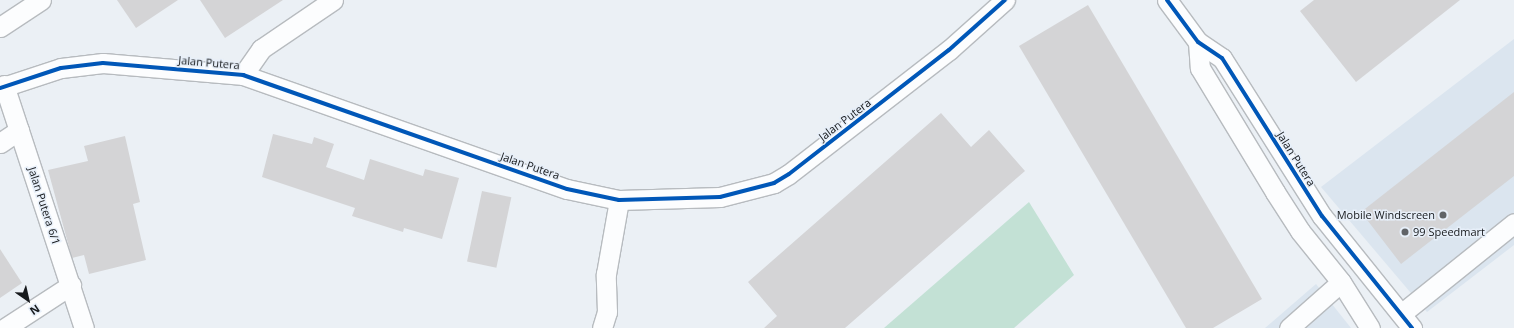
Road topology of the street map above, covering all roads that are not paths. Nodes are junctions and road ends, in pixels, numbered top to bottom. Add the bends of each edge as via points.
1 (41, 0) edge
2 (333, 0) edge
3 (1005, 0) edge
4 (1167, 0) edge
5 (0, 27) edge
6 (1198, 42) junction
7 (243, 75) junction
8 (2, 86) edge
9 (19, 130) junction
10 (0, 143) edge
11 (619, 200) junction
12 (1514, 223) edge
13 (1341, 282) junction
14 (70, 285) junction
15 (1407, 321) edge
16 (6, 328) edge
17 (84, 328) edge
18 (600, 328) edge
19 (1289, 328) edge
20 (1370, 328) edge

1 - 5 street
2 - 7 street via 261,49
3 - 11 street, Jalan Putera via 883,102 774,183 720,197
4 - 6 street, Jalan Putera
6 - 13 street via 1200,68 1296,225
6 - 15 street, Jalan Putera via 1222,58 1322,216
7 - 8 street, Jalan Putera via 103,63 61,68
7 - 11 street, Jalan Putera via 567,189
8 - 9 street, Jalan Putera 6/1
9 - 10 street
9 - 14 street, Jalan Putera 6/1
11 - 18 street via 606,274 607,312
12 - 15 street
13 - 19 street
13 - 20 street
14 - 16 street
14 - 17 street, Jalan Putera 6/1

